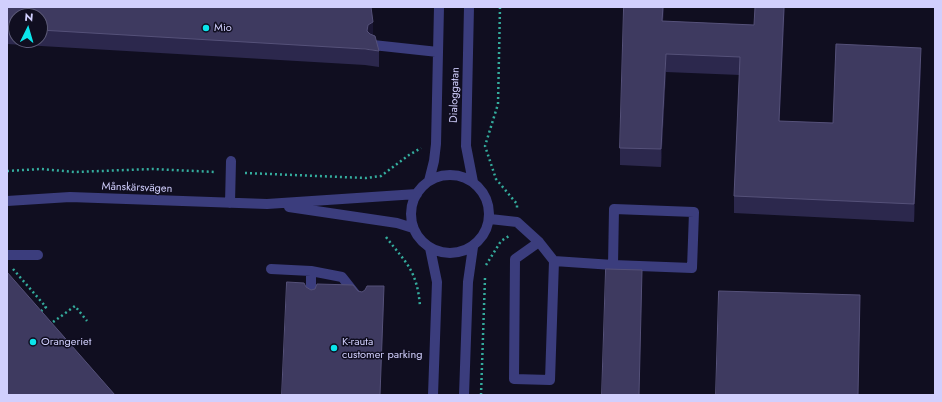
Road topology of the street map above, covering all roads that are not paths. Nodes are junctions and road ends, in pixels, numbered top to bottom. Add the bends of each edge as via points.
1 (439, 7) edge
2 (469, 7) edge
3 (373, 45) edge
4 (438, 52) junction
5 (231, 161) dead end
6 (429, 181) junction
7 (473, 182) junction
8 (417, 194) junction
9 (7, 202) edge
10 (230, 203) junction
11 (267, 204) junction
12 (490, 219) junction
13 (413, 228) junction
14 (539, 242) junction
15 (473, 247) junction
16 (430, 248) junction
17 (7, 255) edge
18 (38, 255) dead end
19 (554, 261) junction
20 (613, 265) junction
21 (272, 269) dead end
22 (311, 271) junction
23 (311, 298) edge
24 (361, 300) edge
25 (434, 395) edge
26 (464, 395) edge

1 - 4 street, Dialoggatan
2 - 7 street, Dialoggatan via 466,146
3 - 4 street
4 - 6 street, Dialoggatan via 436,144
5 - 10 street
6 - 7 street via 447,175 465,177
6 - 8 street
7 - 12 street via 483,192 489,205
8 - 11 street, Månskärsvägen
8 - 13 street via 412,204
9 - 10 street, Månskärsvägen via 70,197
10 - 11 street, Månskärsvägen
11 - 13 street, Månskärsvägen via 397,223
12 - 14 street via 517,222
12 - 15 street via 484,235
13 - 16 street
14 - 19 street
14 - 19 street via 515,259 514,379 550,380
15 - 16 street via 459,253 444,253
15 - 26 street via 468,282
16 - 25 street via 437,282
17 - 18 street
19 - 20 street
20 - 20 street via 692,268 694,212 614,209
21 - 22 street
22 - 23 street
22 - 24 street via 342,278

